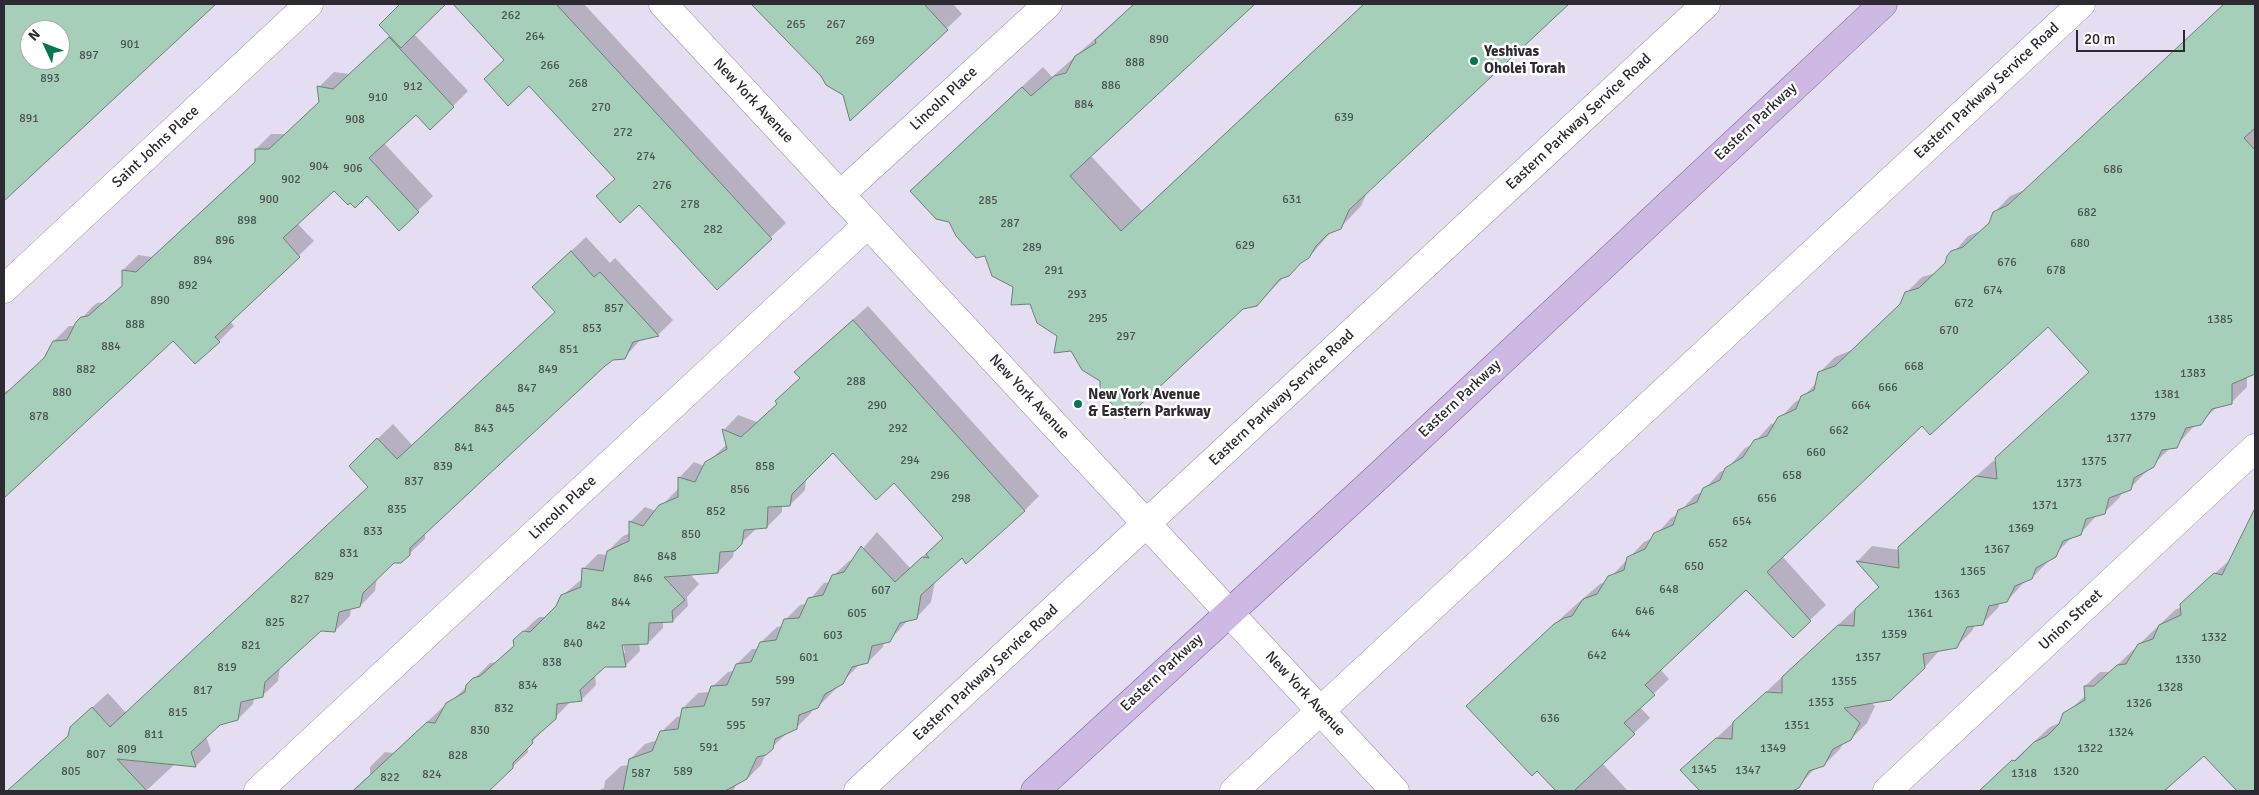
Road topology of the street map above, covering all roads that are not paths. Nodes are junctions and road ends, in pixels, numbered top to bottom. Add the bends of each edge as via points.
1 (309, 4) edge
2 (663, 4) edge
3 (1048, 4) edge
4 (1706, 4) edge
5 (1882, 4) edge
6 (2081, 4) edge
7 (840, 195) junction
8 (868, 224) junction
9 (4, 289) edge
10 (2255, 448) edge
11 (1147, 524) junction
12 (1229, 612) junction
13 (1320, 711) junction
14 (258, 791) edge
15 (858, 791) edge
16 (1035, 791) edge
17 (1234, 791) edge
18 (1395, 791) edge
19 (1887, 791) edge

1 - 9 street, Saint Johns Place
2 - 7 street, New York Avenue
3 - 7 street, Lincoln Place
4 - 11 street, Eastern Parkway Service Road
5 - 12 main road, Eastern Parkway
6 - 13 street, Eastern Parkway Service Road
7 - 8 street, New York Avenue
8 - 11 street, New York Avenue
8 - 14 street, Lincoln Place
10 - 19 street, Union Street
11 - 12 street, New York Avenue
11 - 15 street, Eastern Parkway Service Road
12 - 13 street, New York Avenue
12 - 16 main road, Eastern Parkway
13 - 17 street, Eastern Parkway Service Road
13 - 18 street, New York Avenue

